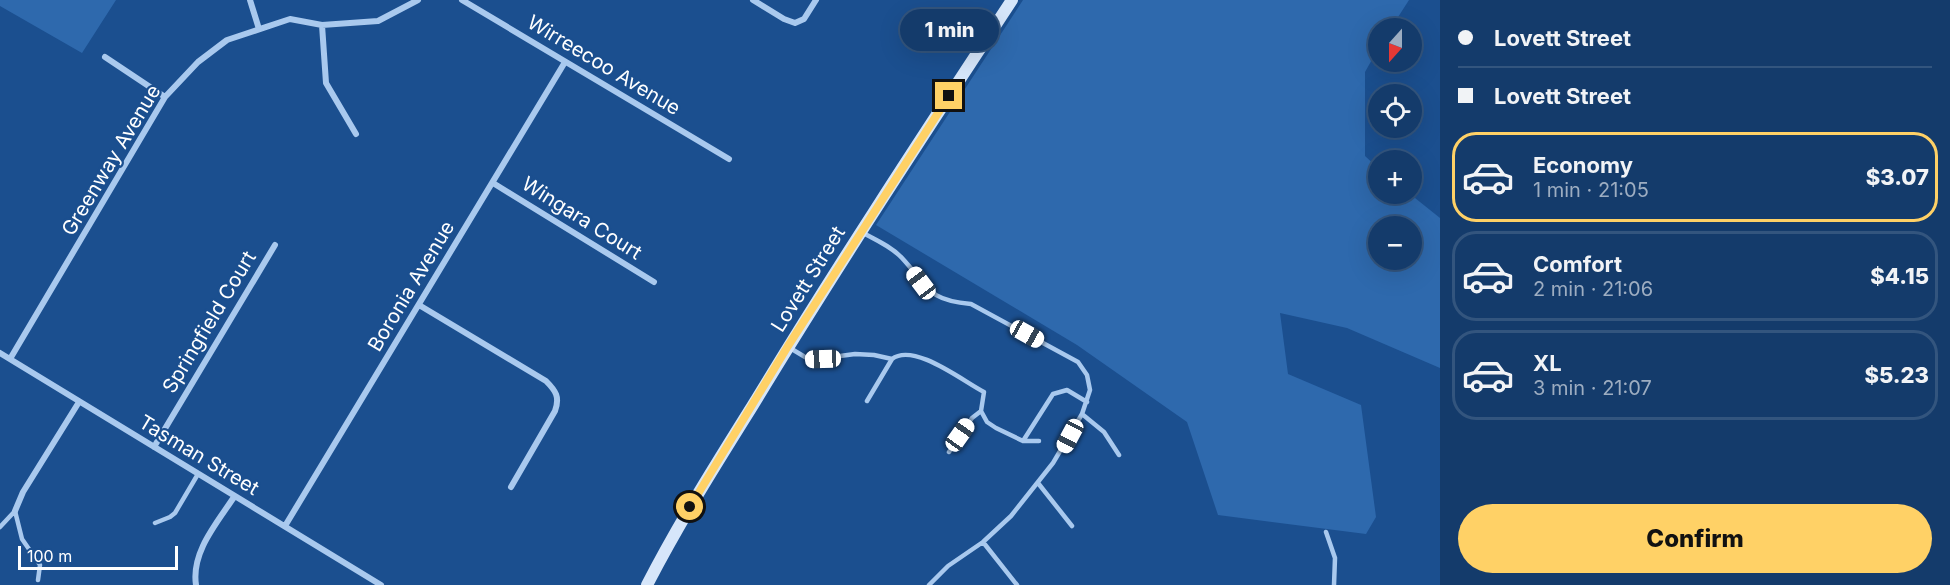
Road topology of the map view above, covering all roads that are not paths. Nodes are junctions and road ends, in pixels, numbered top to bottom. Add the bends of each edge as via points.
1 (250, 0) edge
2 (418, 0) edge
3 (462, 0) edge
4 (753, 0) edge
5 (816, 0) edge
6 (1012, 0) edge
7 (322, 25) junction
8 (259, 29) junction
9 (105, 57) dead end
10 (565, 62) junction
11 (165, 97) junction
12 (356, 134) dead end
13 (729, 159) dead end
14 (493, 183) junction
15 (861, 231) junction
16 (275, 245) dead end
17 (654, 282) dead end
18 (419, 305) junction
19 (788, 346) junction
20 (0, 353) edge
21 (10, 359) junction
22 (892, 359) junction
23 (867, 401) dead end
24 (79, 402) junction
25 (1087, 402) junction
26 (981, 411) junction
27 (1082, 414) junction
28 (1023, 441) junction
29 (1039, 441) dead end
30 (154, 447) junction
31 (949, 452) dead end
32 (1119, 455) dead end
33 (198, 474) junction
34 (1038, 483) junction
35 (511, 487) dead end
36 (234, 496) junction
37 (15, 511) junction
38 (155, 523) dead end
39 (285, 526) junction
40 (1072, 526) dead end
41 (0, 527) edge
42 (1326, 532) dead end
43 (983, 542) junction
44 (38, 580) dead end
45 (196, 585) edge
46 (381, 585) edge
47 (647, 585) edge
48 (929, 585) edge
49 (1017, 585) edge
50 (1334, 585) edge

1 - 8 street
2 - 7 street, Greenway Avenue via 378,21
3 - 10 street, Wirreecoo Avenue
4 - 5 street via 795,23 804,20
6 - 15 street, Lovett Street
7 - 8 street, Greenway Avenue via 290,19
7 - 12 street via 326,82
8 - 11 street, Greenway Avenue via 227,40 198,62
9 - 11 street
10 - 13 street, Wirreecoo Avenue
10 - 14 street, Boronia Avenue
11 - 21 street, Greenway Avenue
14 - 17 street, Wingara Court
14 - 18 street, Boronia Avenue
15 - 19 street, Lovett Street
15 - 25 lane via 901,256 933,295 953,303 971,304 1078,362 1087,375
16 - 30 street, Springfield Court
18 - 35 street via 555,390 555,411
18 - 39 street, Boronia Avenue
19 - 22 lane via 810,360 855,354
19 - 47 street, Lovett Street via 670,540
20 - 21 street, Tasman Street
21 - 24 street, Tasman Street
22 - 23 lane
22 - 26 lane via 904,354 952,371 984,392
24 - 30 street, Tasman Street
24 - 37 street via 22,492
25 - 27 lane
25 - 28 lane via 1067,390 1053,394
26 - 28 lane via 987,422
26 - 31 lane
27 - 32 lane via 1104,432
27 - 34 lane
28 - 29 lane
30 - 33 street, Tasman Street
33 - 36 street, Tasman Street
33 - 38 lane via 175,513
34 - 40 lane
34 - 43 lane
36 - 39 street, Tasman Street
36 - 45 street via 199,551
37 - 41 lane
37 - 44 lane via 22,539 40,565
39 - 46 street, Tasman Street
42 - 50 lane via 1335,558
43 - 48 lane via 958,557
43 - 49 lane

